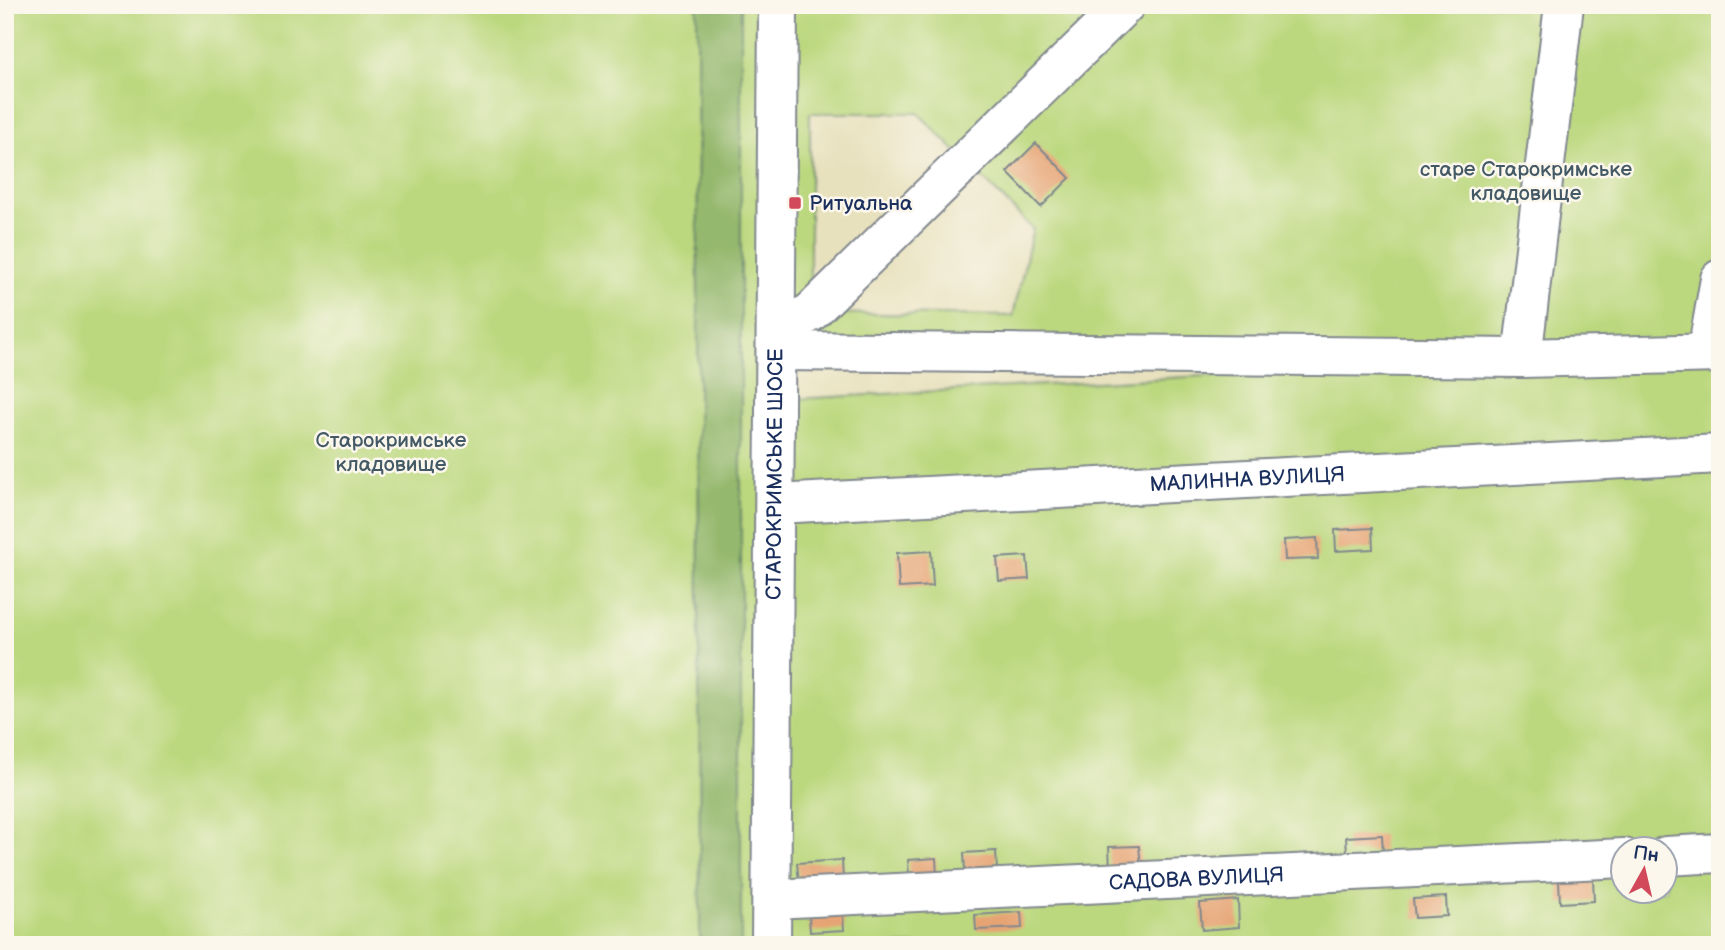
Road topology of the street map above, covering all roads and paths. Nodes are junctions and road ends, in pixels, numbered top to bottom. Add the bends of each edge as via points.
1 (778, 5) edge
2 (1125, 5) edge
3 (1564, 5) edge
4 (1720, 279) edge
5 (778, 340) junction
6 (1713, 353) edge
7 (1522, 358) junction
8 (1720, 454) edge
9 (776, 504) junction
10 (1720, 853) edge
11 (1680, 855) edge
12 (1610, 859) edge
13 (772, 899) junction
14 (771, 945) edge

1 - 5 street, СТАРОКРИМСЬКЕ ШОСЕ
2 - 5 street
3 - 7 street
4 - 6 street
5 - 7 street
5 - 9 street, СТАРОКРИМСЬКЕ ШОСЕ
6 - 7 street
8 - 9 street, МАЛИННА ВУЛИЦЯ
9 - 13 street, СТАРОКРИМСЬКЕ ШОСЕ
10 - 11 street
12 - 13 street, САДОВА ВУЛИЦЯ
13 - 14 street, СТАРОКРИМСЬКЕ ШОСЕ

